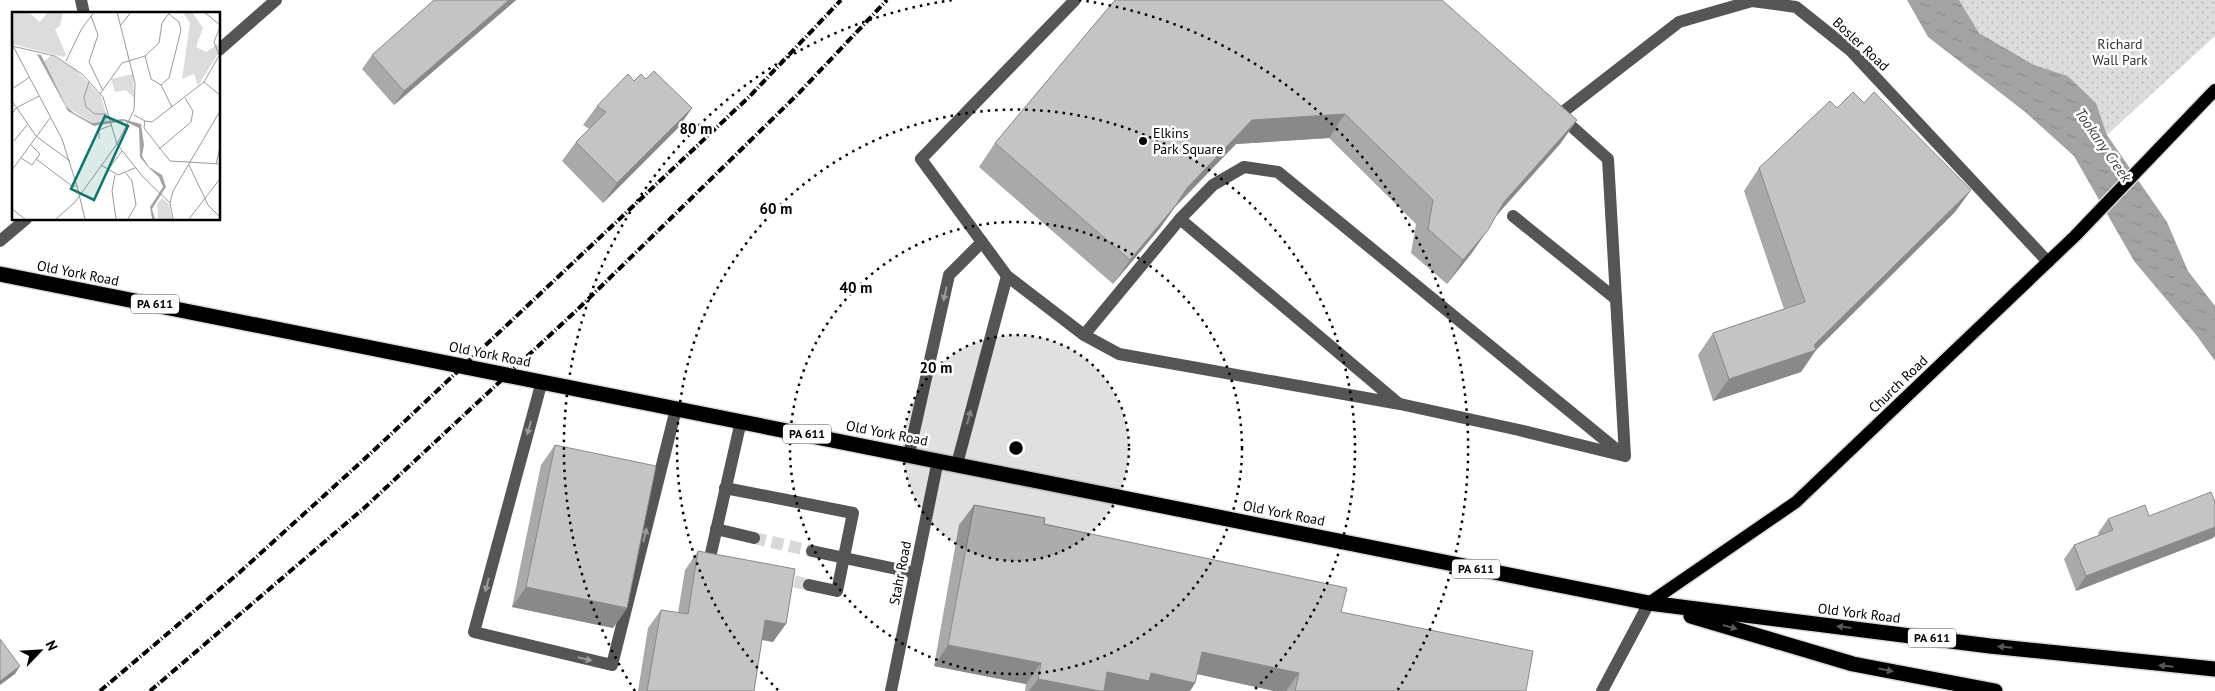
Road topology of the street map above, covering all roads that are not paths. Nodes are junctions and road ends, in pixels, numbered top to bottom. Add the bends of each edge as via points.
1 (276, 0) edge
2 (1075, 0) edge
3 (1795, 3) edge
4 (220, 49) edge
5 (2215, 90) edge
6 (1512, 216) edge
7 (1180, 219) junction
8 (25, 220) edge
9 (0, 241) edge
10 (982, 242) junction
11 (2048, 262) junction
12 (0, 274) edge
13 (1007, 276) junction
14 (1616, 299) junction
15 (1084, 335) junction
16 (542, 381) junction
17 (1400, 404) junction
18 (676, 409) junction
19 (742, 421) junction
20 (909, 454) junction
21 (1625, 456) junction
22 (938, 460) junction
23 (957, 464) junction
24 (725, 488) junction
25 (716, 529) junction
26 (754, 538) tunnel mouth
27 (812, 551) tunnel mouth
28 (844, 558) junction
29 (726, 566) edge
30 (915, 572) junction
31 (809, 585) tunnel mouth
32 (1649, 603) junction
33 (2215, 669) edge
34 (891, 691) edge
35 (1602, 691) edge
36 (1996, 691) edge

1 - 4 street
2 - 10 street via 922,159
3 - 11 street, Bosler Road via 1850,50
3 - 14 street, Bosler Road via 1752,1 1679,22 1555,111 1608,159
5 - 11 main road, Church Road
6 - 14 street
7 - 15 street
7 - 17 street
7 - 21 street via 1213,185 1244,167 1278,172
8 - 9 street
10 - 13 street
10 -> 20 street via 949,275
11 - 32 main road, Church Road via 1796,502
12 - 16 highway, Old York Road / PA 611
13 - 15 street
23 -> 13 street
14 - 21 street
15 - 17 street via 1119,354
16 - 18 highway, Old York Road / PA 611
16 -> 18 street via 474,632 612,665
17 - 21 street
18 - 19 highway, Old York Road / PA 611
19 - 20 highway, Old York Road / PA 611
19 - 24 street
20 - 22 highway, Old York Road / PA 611
22 - 23 highway, Old York Road / PA 611
22 - 30 street, Stahr Road
23 - 32 highway, Old York Road / PA 611
24 - 25 street
24 - 28 street via 853,513
25 - 26 street
25 - 29 street via 709,562
27 - 28 street
28 - 30 street
28 - 31 street via 837,591
30 - 34 street, Stahr Road
33 -> 32 highway, Old York Road / PA 611 via 2009,648
32 - 35 street, Church Road
32 -> 36 highway, Old York Road / PA 611 via 1853,664

